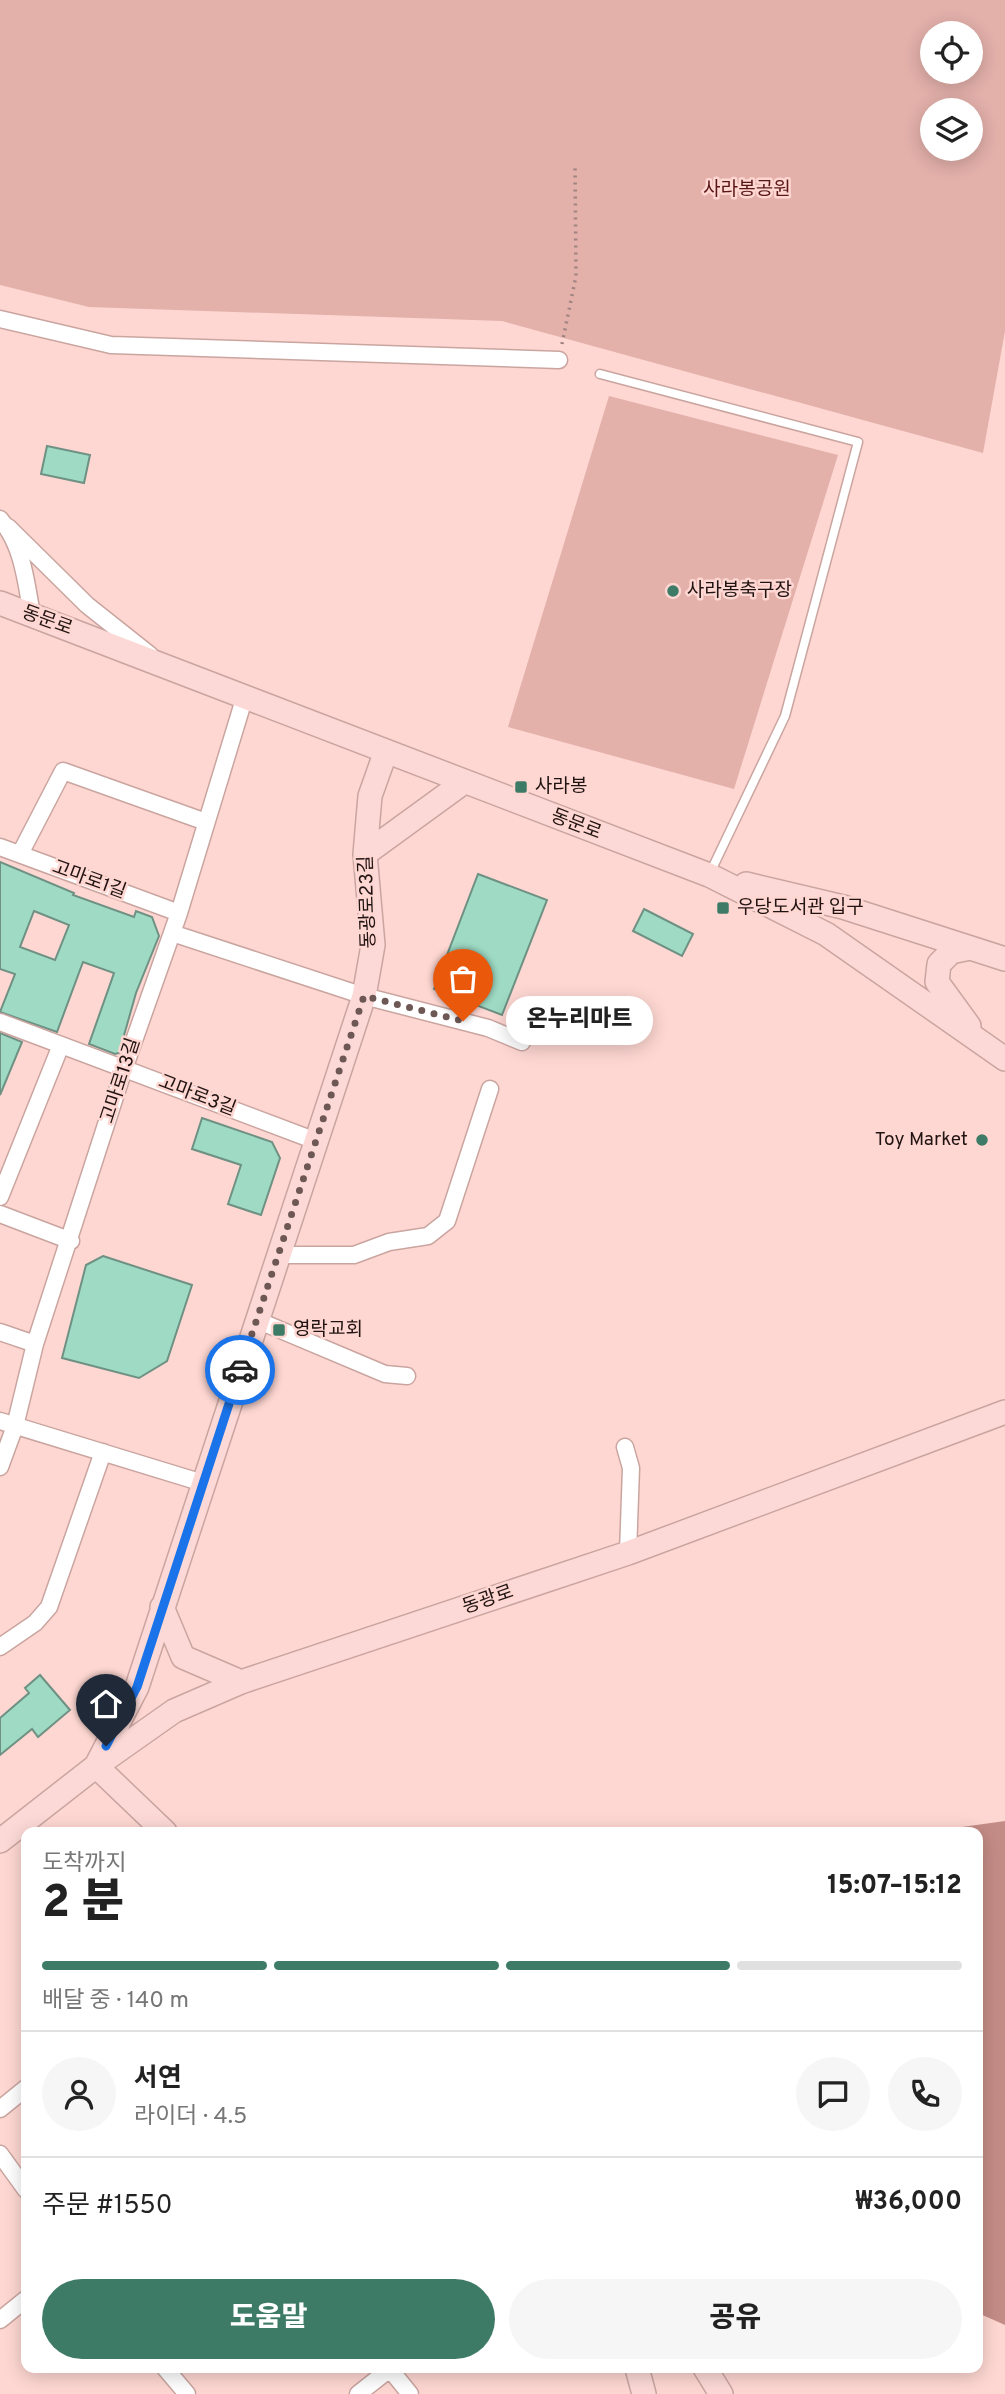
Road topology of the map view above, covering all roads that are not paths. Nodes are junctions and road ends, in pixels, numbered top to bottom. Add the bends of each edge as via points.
1 (0, 319) edge
2 (559, 360) road end
3 (600, 374) dead end
4 (4, 523) edge
5 (0, 603) edge
6 (32, 615) junction
7 (160, 663) junction
8 (245, 696) junction
9 (386, 751) junction
10 (464, 782) junction
11 (206, 822) junction
12 (0, 847) edge
13 (20, 854) junction
14 (365, 854) junction
15 (709, 875) junction
16 (179, 914) junction
17 (172, 933) junction
18 (970, 948) junction
19 (1005, 959) edge
20 (364, 996) junction
21 (0, 1022) edge
22 (522, 1042) dead end
23 (982, 1043) junction
24 (61, 1045) junction
25 (1005, 1059) edge
26 (124, 1069) junction
27 (490, 1089) dead end
28 (316, 1141) junction
29 (0, 1197) edge
30 (0, 1214) edge
31 (71, 1241) junction
32 (278, 1255) junction
33 (257, 1320) junction
34 (0, 1332) edge
35 (35, 1344) junction
36 (407, 1376) dead end
37 (1005, 1412) edge
38 (7, 1424) edge
39 (625, 1447) dead end
40 (103, 1452) junction
41 (0, 1467) edge
42 (203, 1483) junction
43 (628, 1553) junction
44 (162, 1607) junction
45 (0, 1647) edge
46 (241, 1682) junction
47 (96, 1766) junction
48 (160, 1827) edge
49 (0, 1842) edge
50 (21, 2092) edge
51 (0, 2109) edge
52 (0, 2154) edge
53 (21, 2183) edge
54 (21, 2303) edge
55 (0, 2320) edge
56 (170, 2373) edge
57 (384, 2373) edge
58 (394, 2373) edge
59 (638, 2373) edge
60 (708, 2373) edge
61 (187, 2394) edge
62 (358, 2394) edge
63 (410, 2394) edge
64 (644, 2394) edge
65 (721, 2394) edge

1 - 2 street via 111,345
3 - 15 lane via 858,442 785,716
4 - 6 street via 22,559
4 - 7 street via 87,605
5 - 6 main road, 동문로
6 - 7 main road, 동문로
7 - 8 main road, 동문로
8 - 9 main road, 동문로
8 - 11 street, 고마로13길
9 - 10 main road, 동문로
9 - 14 main road, 동광로23길 via 370,796
10 - 14 main road
10 - 15 main road, 동문로
11 - 13 street via 63,771
11 - 16 street, 고마로13길
12 - 13 street, 고마로1길
13 - 16 street, 고마로1길
14 - 20 main road, 동광로23길 via 373,945
15 - 18 main road via 844,907
15 - 23 main road, 동문로 via 826,934
16 - 17 street, 고마로13길
17 - 20 street
17 - 26 street, 고마로13길
18 - 19 main road
18 - 23 main road via 951,952 939,964 937,982
20 - 22 street via 488,1028
20 - 28 main road, 동광로23길
21 - 24 street, 고마로3길
23 - 25 main road, 동문로
24 - 26 street, 고마로3길
24 - 29 street
26 - 28 street, 고마로3길
26 - 31 street, 고마로13길
27 - 32 street via 447,1221 428,1236 389,1242 354,1255
28 - 32 main road, 동광로23길
30 - 31 street
31 - 35 street, 고마로13길
32 - 33 main road, 동광로23길
33 - 36 street via 385,1374
33 - 42 main road, 동광로23길
34 - 35 street
35 - 38 street, 고마로13길
37 - 43 main road, 동광로
38 - 40 street
38 - 41 street, 고마로13길
39 - 43 street via 631,1468
40 - 42 street
40 - 45 street via 49,1606 35,1623
42 - 44 main road, 동광로23길
43 - 46 main road, 동광로
44 - 46 main road via 183,1657
44 - 47 main road, 동광로23길 via 137,1687
46 - 47 main road, 동광로 via 174,1711
47 - 48 main road
47 - 49 main road, 동광로
50 - 51 street
52 - 53 street
54 - 55 street
56 - 61 street
57 - 62 street
58 - 63 street
59 - 64 main road
60 - 65 main road

